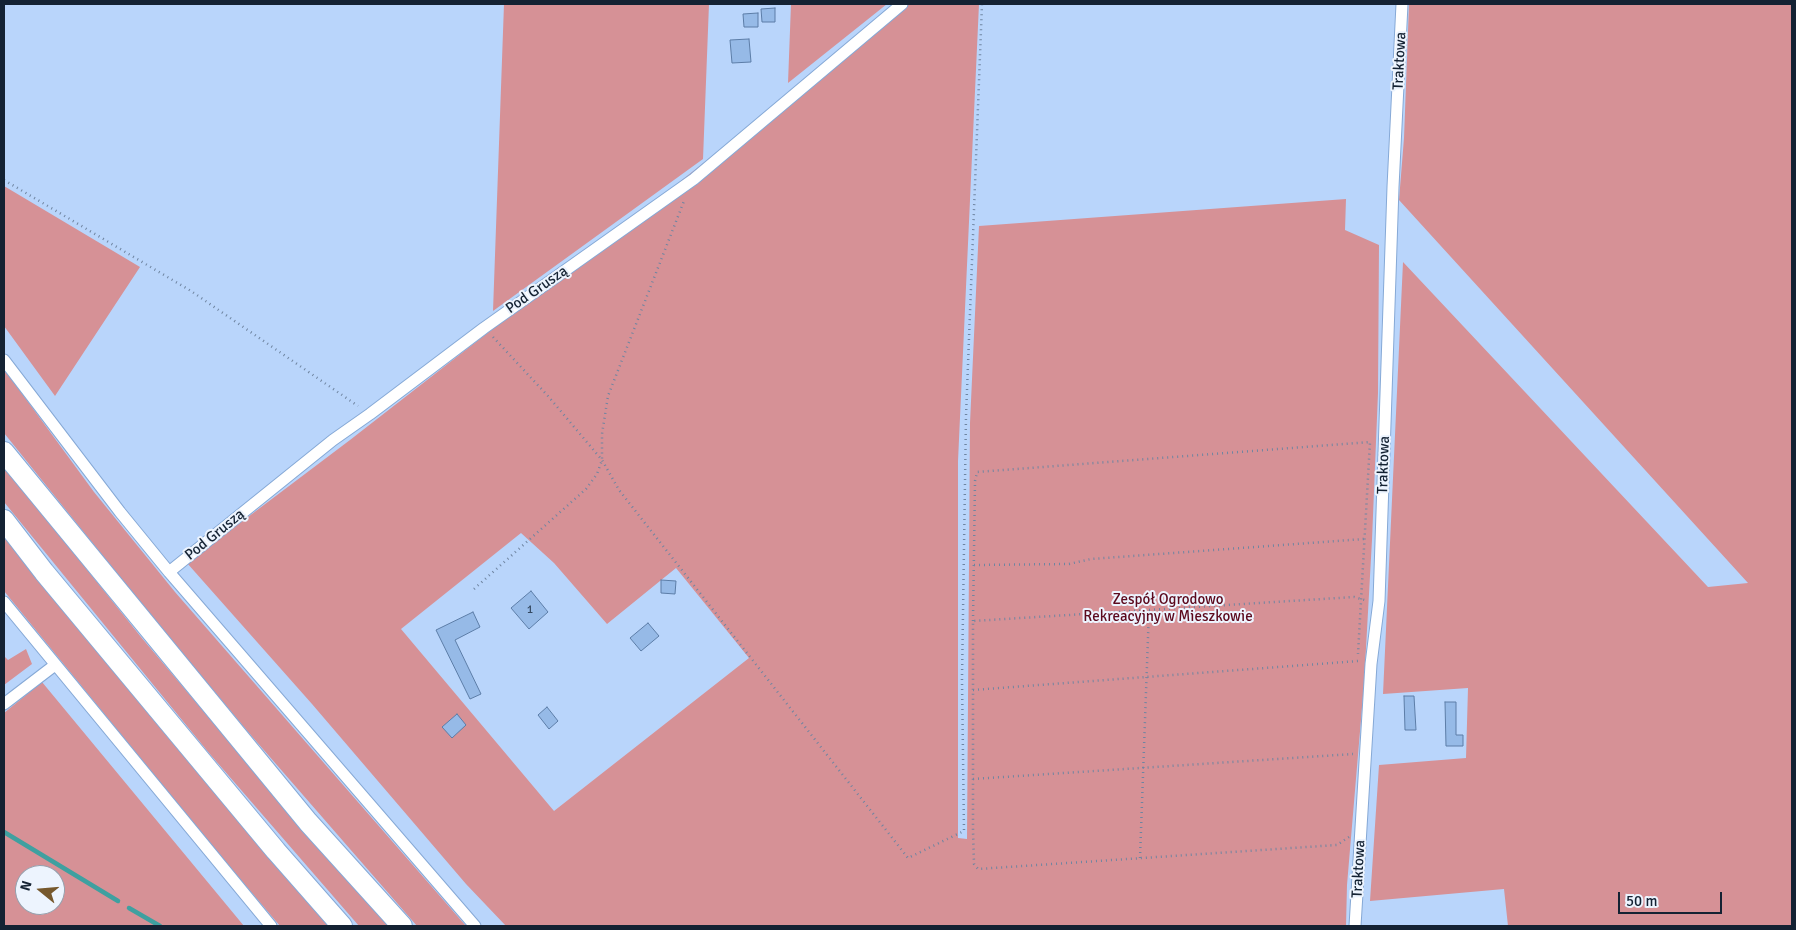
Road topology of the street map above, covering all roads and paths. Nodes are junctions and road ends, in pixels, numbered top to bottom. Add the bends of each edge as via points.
1 (902, 4) edge
2 (982, 4) edge
3 (1402, 4) edge
4 (694, 179) junction
5 (4, 180) edge
6 (484, 328) junction
7 (4, 360) edge
8 (370, 414) junction
9 (4, 452) edge
10 (602, 460) junction
11 (4, 520) edge
12 (1364, 539) junction
13 (974, 565) junction
14 (169, 572) junction
15 (474, 589) dead end
16 (1361, 599) junction
17 (1368, 601) dead end
18 (4, 602) edge
19 (1149, 610) junction
20 (973, 621) junction
21 (55, 665) junction
22 (1146, 677) junction
23 (972, 690) junction
24 (4, 704) edge
25 (1352, 763) dead end
26 (1143, 768) junction
27 (973, 779) junction
28 (1349, 837) dead end
29 (1140, 858) junction
30 (271, 926) edge
31 (342, 926) edge
32 (402, 926) edge
33 (475, 926) edge
34 (1356, 926) edge

1 - 4 street, Pod Gruszą
2 - 10 path via 966,416 962,679 964,831 908,858 619,490
3 - 34 street, Traktowa via 1379,601 1371,664
4 - 6 street, Pod Gruszą
4 - 10 path via 608,396
5 - 8 path via 191,291
6 - 8 street, Pod Gruszą
6 - 10 path
7 - 14 street
8 - 14 street, Pod Gruszą via 332,440
9 - 32 highway via 308,822
10 - 15 path via 586,489
11 - 31 highway via 44,572
12 - 13 path via 1091,559 1069,564
12 - 13 path via 1370,442 977,472
12 - 16 path
13 - 20 path
14 - 33 street
16 - 17 path
16 - 19 path
16 - 22 path via 1358,661
18 - 21 street
19 - 20 path
19 - 22 path
20 - 23 path
21 - 24 street
21 - 30 street
22 - 23 path
22 - 26 path
23 - 27 path
25 - 26 path via 1353,754
26 - 27 path
26 - 29 path
27 - 29 path via 974,864 978,869
28 - 29 path via 1337,845

